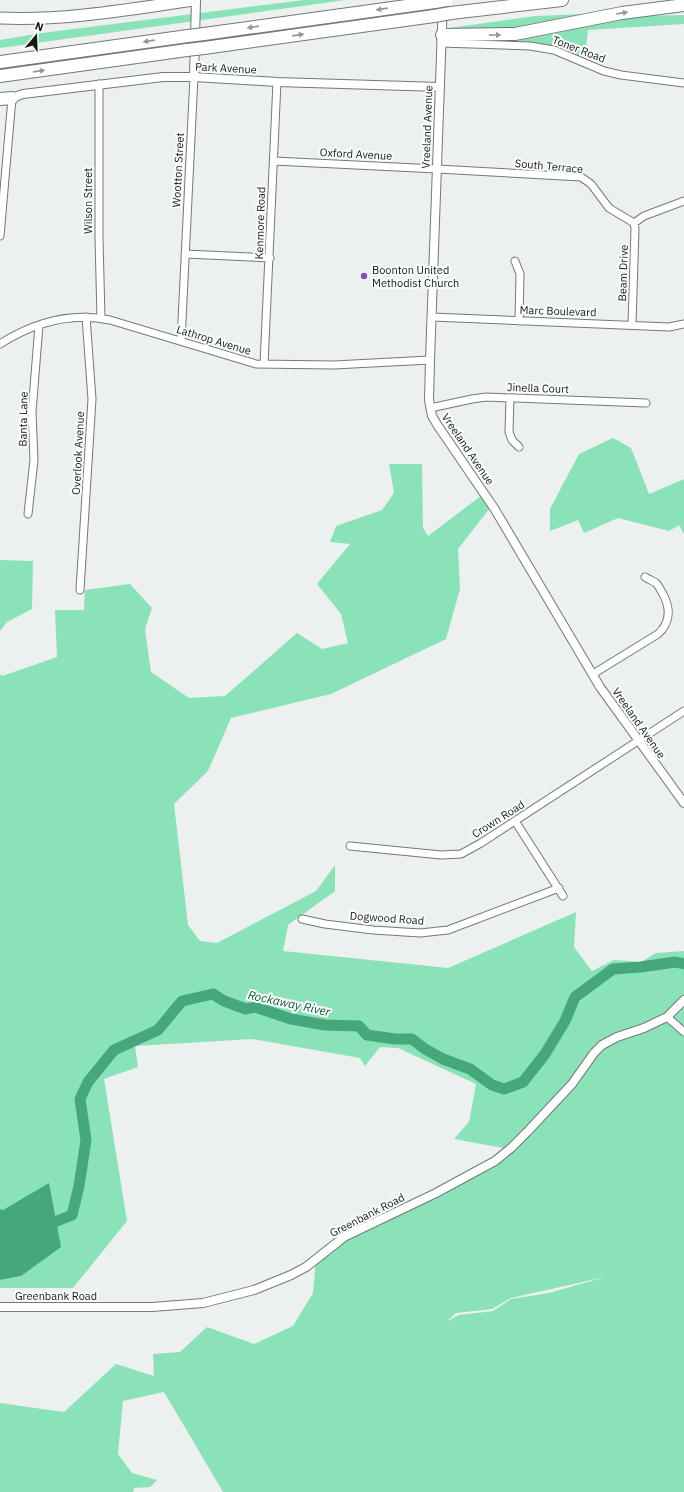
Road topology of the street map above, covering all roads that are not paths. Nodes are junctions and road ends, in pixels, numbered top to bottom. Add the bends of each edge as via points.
1 (195, 0) edge
2 (562, 0) edge
3 (441, 1) edge
4 (684, 6) edge
5 (0, 18) edge
6 (442, 39) junction
7 (0, 62) edge
8 (0, 76) edge
9 (194, 77) junction
10 (277, 82) junction
11 (684, 83) edge
12 (99, 84) junction
13 (440, 87) junction
14 (6, 99) edge
15 (0, 143) edge
16 (9, 144) junction
17 (274, 161) junction
18 (437, 169) junction
19 (684, 201) edge
20 (634, 223) junction
21 (0, 236) edge
22 (185, 254) junction
23 (270, 258) junction
24 (515, 261) dead end
25 (86, 317) junction
26 (432, 317) junction
27 (100, 318) junction
28 (519, 321) junction
29 (632, 324) junction
30 (684, 324) edge
31 (39, 325) junction
32 (181, 342) junction
33 (0, 344) edge
34 (430, 360) junction
35 (264, 364) junction
36 (510, 398) junction
37 (646, 403) dead end
38 (430, 408) junction
39 (519, 447) dead end
40 (28, 514) dead end
41 (644, 577) dead end
42 (80, 590) dead end
43 (593, 674) junction
44 (684, 711) edge
45 (638, 740) junction
46 (684, 802) edge
47 (515, 821) junction
48 (350, 846) dead end
49 (559, 888) junction
50 (563, 896) dead end
51 (302, 919) dead end
52 (684, 1000) edge
53 (667, 1017) junction
54 (684, 1032) edge
55 (0, 1307) edge

1 - 5 main road via 70,16
1 - 9 street, Wootton Street
8 -> 2 highway, bridge
3 - 6 street, Vreeland Avenue
3 -> 7 highway, bridge
6 -> 4 highway via 515,34 639,10
6 - 11 street, Toner Road via 542,47 604,71
6 - 13 street, Vreeland Avenue
9 - 10 street, Park Avenue
9 - 12 street, Park Avenue via 163,77
9 - 22 street, Wootton Street
10 - 13 street, Park Avenue
10 - 17 street, Kenmore Road
12 - 14 street, Park Avenue via 23,94
12 - 27 street, Wilson Street
13 - 18 street, Vreeland Avenue
14 - 16 street
15 - 16 street
16 - 21 street
17 - 18 street, Oxford Avenue
17 - 23 street, Kenmore Road
18 - 20 street, South Terrace via 585,179 612,211
18 - 26 street, Vreeland Avenue
19 - 20 street via 644,216
20 - 29 street, Beam Drive
22 - 23 street
22 - 32 street, Wootton Street
23 - 35 street, Kenmore Road
24 - 28 street via 520,274
25 - 27 street, Lathrop Avenue
25 - 31 street, Lathrop Avenue
25 - 42 street, Overlook Avenue via 92,399
26 - 28 street, Marc Boulevard
26 - 34 street, Vreeland Avenue
27 - 32 street, Lathrop Avenue
28 - 29 street, Marc Boulevard
29 - 30 street, Marc Boulevard via 669,327
31 - 33 street, Lathrop Avenue
31 - 40 street, Banta Lane via 32,412 34,460
32 - 35 street, Lathrop Avenue via 256,364
34 - 35 street, Lathrop Avenue via 334,365
34 - 38 street, Vreeland Avenue
36 - 37 street, Jinella Court
36 - 38 street, Jinella Court via 486,397
36 - 39 street via 509,432
38 - 43 street, Vreeland Avenue via 441,432 494,508
41 - 43 street via 656,583 665,598 669,614 665,625 658,634
43 - 45 street, Vreeland Avenue
44 - 45 street, Crown Road
45 - 46 street, Vreeland Avenue
45 - 47 street, Crown Road
47 - 48 street, Crown Road via 461,854 441,855
47 - 49 street
49 - 50 street
49 - 51 street, Dogwood Road via 448,930 420,934 325,924
52 - 53 street, Greenbank Road
53 - 54 street
53 - 55 street, Greenbank Road via 602,1045 572,1084 520,1140 495,1161 344,1237 306,1267 273,1283 219,1300 175,1306

